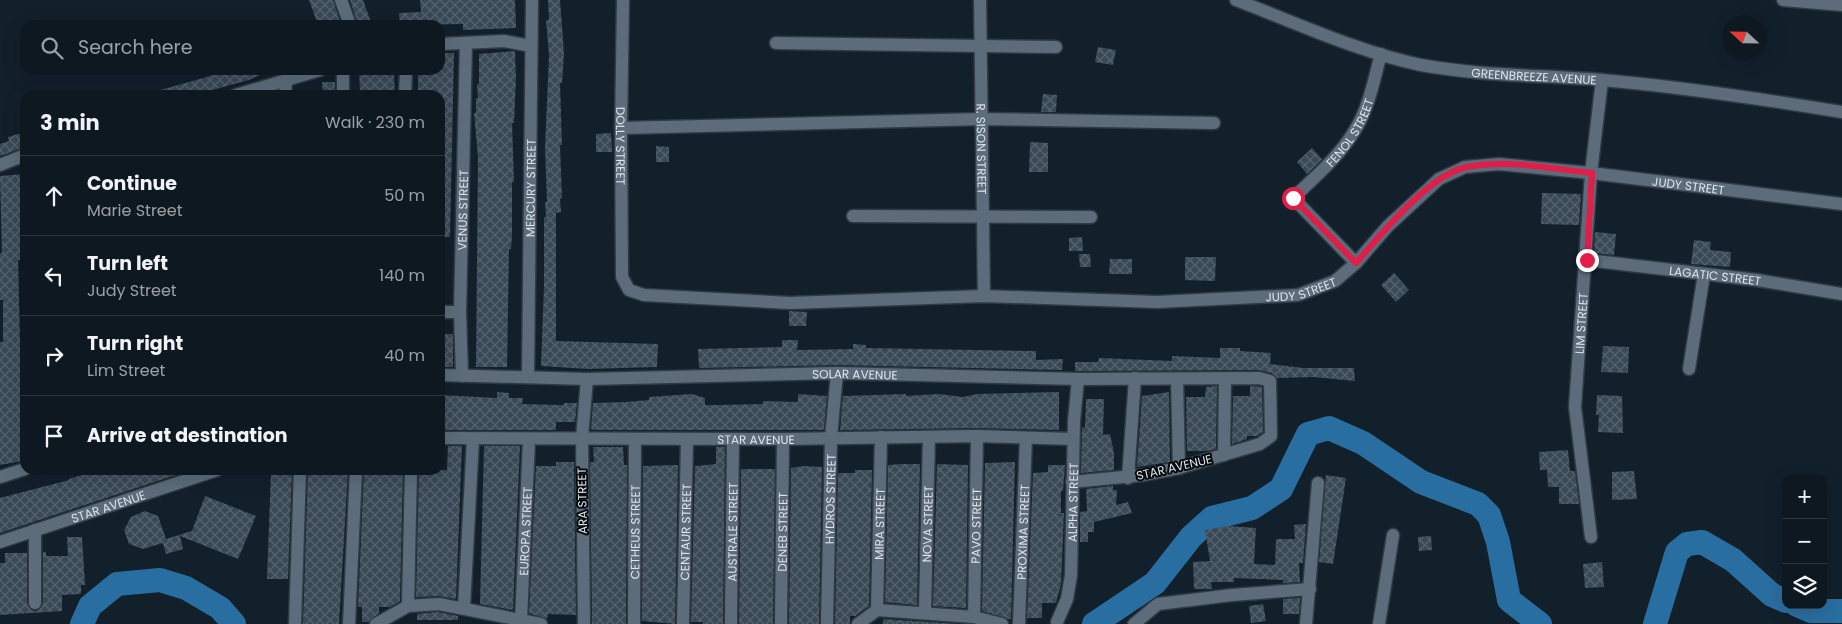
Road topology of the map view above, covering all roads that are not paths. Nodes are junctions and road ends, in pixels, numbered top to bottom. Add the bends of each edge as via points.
1 (341, 0) edge
2 (532, 0) edge
3 (623, 0) edge
4 (980, 0) edge
5 (1236, 0) edge
6 (1787, 0) edge
7 (1842, 5) edge
8 (348, 20) edge
9 (466, 43) junction
10 (776, 43) dead end
11 (445, 44) edge
12 (531, 46) junction
13 (981, 47) junction
14 (1056, 47) dead end
15 (1380, 54) junction
16 (305, 75) edge
17 (343, 75) edge
18 (406, 75) edge
19 (1602, 80) junction
20 (286, 81) junction
21 (254, 90) edge
22 (285, 90) edge
23 (343, 90) edge
24 (405, 90) edge
25 (1842, 112) edge
26 (982, 119) junction
27 (1214, 123) dead end
28 (621, 128) junction
29 (20, 157) edge
30 (0, 165) edge
31 (1592, 173) junction
32 (1842, 204) edge
33 (854, 216) dead end
34 (984, 216) junction
35 (1091, 217) dead end
36 (1587, 260) junction
37 (1356, 263) junction
38 (1704, 274) junction
39 (629, 290) joint
40 (1842, 294) edge
41 (984, 296) junction
42 (445, 312) edge
43 (460, 312) junction
44 (1689, 369) dead end
45 (837, 373) junction
46 (445, 375) edge
47 (462, 376) junction
48 (528, 376) junction
49 (1078, 378) junction
50 (1135, 378) junction
51 (587, 379) junction
52 (1177, 379) junction
53 (1225, 379) junction
54 (977, 436) junction
55 (1271, 436) joint
56 (881, 437) junction
57 (929, 437) junction
58 (445, 438) edge
59 (582, 438) junction
60 (831, 438) junction
61 (1026, 438) junction
62 (473, 439) junction
63 (635, 439) junction
64 (734, 439) junction
65 (783, 439) junction
66 (1074, 439) junction
67 (529, 440) junction
68 (687, 440) junction
69 (1224, 455) junction
70 (1178, 468) junction
71 (20, 471) edge
72 (202, 475) edge
73 (300, 475) edge
74 (356, 475) edge
75 (411, 475) edge
76 (0, 477) edge
77 (1128, 478) junction
78 (1072, 482) junction
79 (1318, 483) dead end
80 (35, 530) junction
81 (1393, 535) dead end
82 (1591, 537) dead end
83 (0, 542) edge
84 (1310, 588) junction
85 (35, 603) dead end
86 (408, 606) junction
87 (464, 608) junction
88 (877, 610) junction
89 (925, 612) junction
90 (974, 617) junction
91 (521, 621) junction
92 (1059, 623) edge
93 (294, 624) edge
94 (349, 624) edge
95 (376, 624) edge
96 (541, 624) edge
97 (584, 624) edge
98 (634, 624) edge
99 (683, 624) edge
100 (731, 624) edge
101 (781, 624) edge
102 (827, 624) edge
103 (858, 624) edge
104 (1002, 624) edge
105 (1019, 624) edge
106 (1134, 624) edge
107 (1306, 624) edge
108 (1379, 624) edge

1 - 8 street
2 - 12 street, MERCURY STREET
3 - 28 street, DOLLY STREET
4 - 13 street, R. SISON STREET
5 - 15 street, GREENBREEZE AVENUE
6 - 7 street
9 - 11 street
9 - 12 street via 504,42
9 - 43 street, VENUS STREET
10 - 13 street
12 - 48 street, MERCURY STREET
13 - 14 street
13 - 26 street, R. SISON STREET
15 - 19 street, GREENBREEZE AVENUE via 1448,69
15 - 37 street, FENOL STREET via 1371,92 1356,129 1339,153 1293,198
16 - 20 street
17 - 23 street
18 - 24 street
19 - 25 street, GREENBREEZE AVENUE via 1706,90
19 - 31 street, LIM STREET
20 - 21 street
20 - 22 street
26 - 27 street
26 - 28 street
26 - 34 street, R. SISON STREET
28 - 39 street, DOLLY STREET via 622,277
29 - 30 street
31 - 32 street, JUDY STREET
31 - 36 street, LIM STREET
31 - 37 street, JUDY STREET via 1499,164 1465,167 1439,179 1422,193
33 - 34 street
34 - 35 street
34 - 41 street, R. SISON STREET
36 - 38 street, LAGATIC STREET
36 - 82 street, LIM STREET via 1575,407
37 - 41 street, JUDY STREET via 1335,281 1298,296 1157,302
38 - 40 street, LAGATIC STREET
38 - 44 street
39 - 41 street, JUDY STREET via 644,295 790,302
42 - 43 street
43 - 47 street, VENUS STREET
45 - 49 street, SOLAR AVENUE
45 - 51 street, SOLAR AVENUE
45 - 60 street, HYDROS STREET
46 - 47 street, SOLAR AVENUE
47 - 48 street, SOLAR AVENUE
48 - 51 street, SOLAR AVENUE
49 - 50 street, SOLAR AVENUE
49 - 66 street, ALPHA STREET
50 - 52 street, SOLAR AVENUE
50 - 77 street
51 - 59 street, ARA STREET
52 - 53 street, SOLAR AVENUE
52 - 70 street
53 - 55 street, SOLAR AVENUE via 1259,378 1270,381
53 - 69 street
54 - 57 street, STAR AVENUE
54 - 61 street, STAR AVENUE
54 - 90 street, PAVO STREET
55 - 69 street, STAR AVENUE via 1260,444
56 - 57 street, STAR AVENUE
56 - 60 street, STAR AVENUE
56 - 88 street, MIRA STREET
57 - 89 street, NOVA STREET
58 - 62 street, STAR AVENUE
59 - 63 street, STAR AVENUE
59 - 67 street, STAR AVENUE
59 - 97 street, ARA STREET
60 - 65 street, STAR AVENUE
60 - 102 street, HYDROS STREET
61 - 66 street, STAR AVENUE
61 - 105 street, PROXIMA STREET
62 - 67 street, STAR AVENUE
62 - 87 street
63 - 68 street, STAR AVENUE
63 - 98 street, CETHEUS STREET
64 - 65 street, STAR AVENUE
64 - 68 street, STAR AVENUE
64 - 100 street, AUSTRALE STREET
65 - 101 street, DENEB STREET
66 - 78 street, ALPHA STREET
67 - 91 street, EUROPA STREET
68 - 99 street, CENTAUR STREET
69 - 70 street, STAR AVENUE
70 - 77 street, STAR AVENUE
71 - 76 street
72 - 80 street, STAR AVENUE
73 - 93 street
74 - 94 street
75 - 86 street
77 - 78 street, STAR AVENUE
78 - 92 street, ALPHA STREET via 1071,575
79 - 84 street
80 - 83 street, STAR AVENUE
80 - 85 street
81 - 108 street
84 - 106 street via 1158,604
84 - 107 street
86 - 87 street via 439,604
86 - 95 street
87 - 91 street
88 - 89 street
88 - 103 street
89 - 90 street
90 - 104 street
91 - 96 street

